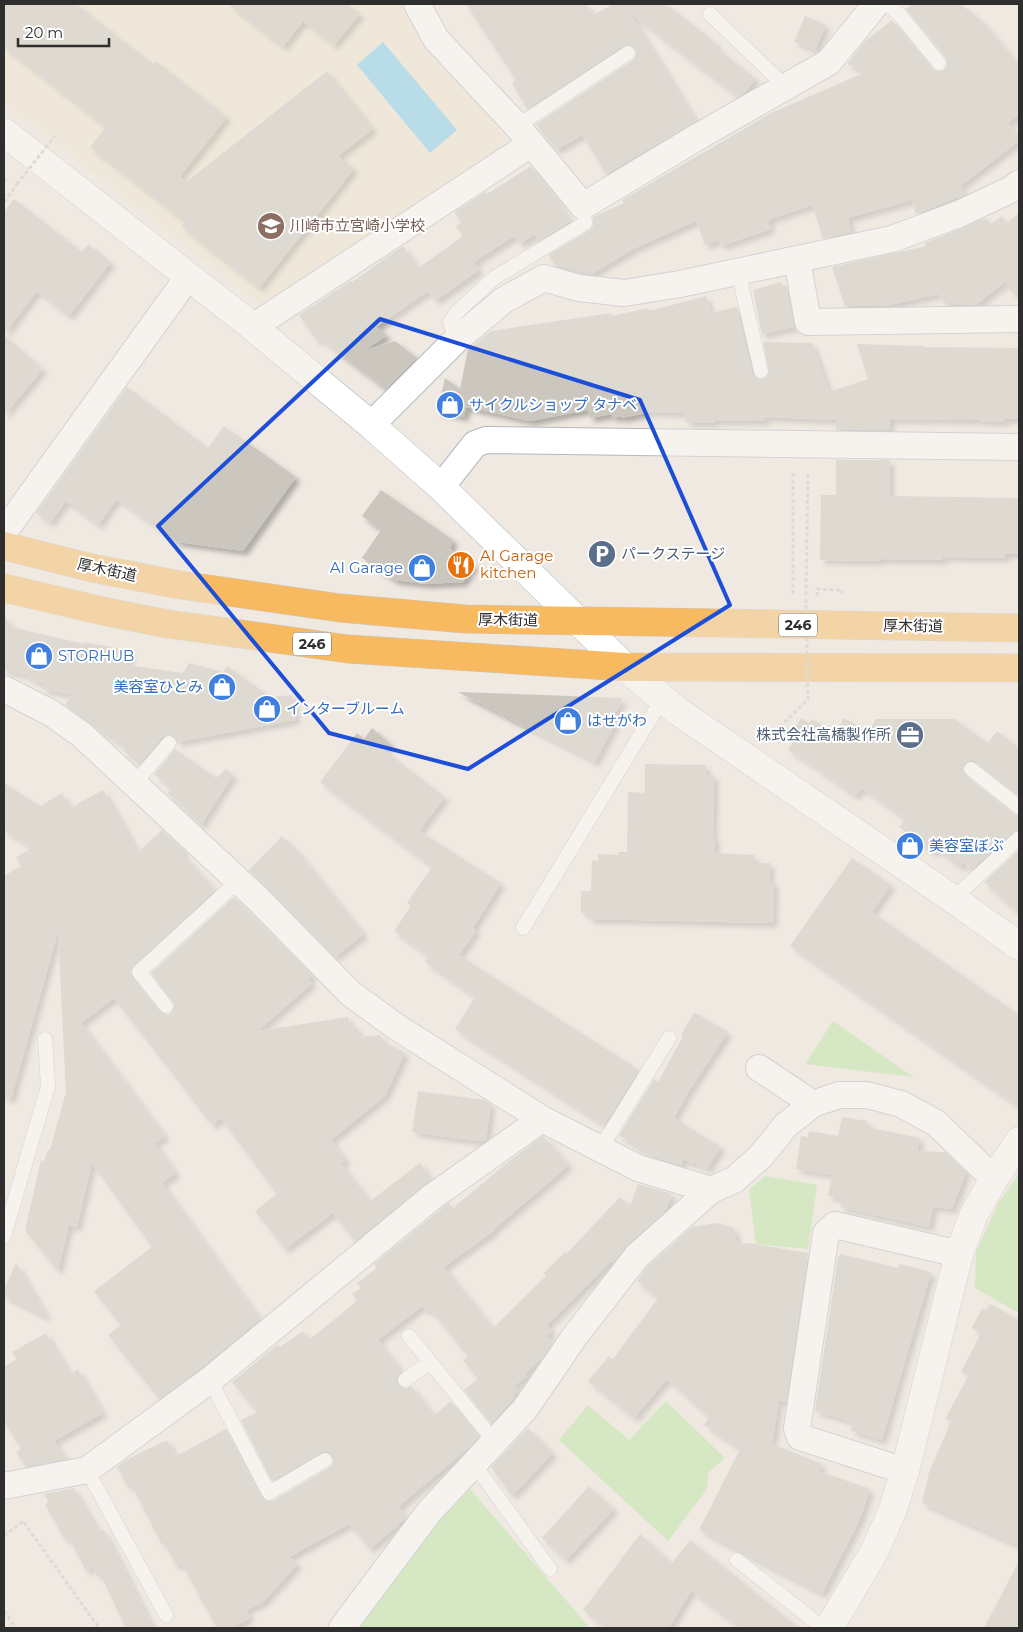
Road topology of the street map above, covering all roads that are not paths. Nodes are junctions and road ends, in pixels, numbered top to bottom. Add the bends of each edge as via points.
1 (417, 4) edge
2 (876, 4) edge
3 (886, 4) edge
4 (710, 14) dead end
5 (628, 53) dead end
6 (939, 63) dead end
7 (786, 87) junction
8 (4, 132) edge
9 (524, 135) junction
10 (1017, 190) edge
11 (583, 206) junction
12 (797, 259) junction
13 (738, 271) junction
14 (188, 276) junction
15 (1019, 319) edge
16 (253, 327) junction
17 (457, 339) junction
18 (761, 371) dead end
19 (370, 425) junction
20 (1019, 447) edge
21 (441, 487) junction
22 (4, 532) edge
23 (4, 546) edge
24 (4, 588) edge
25 (578, 621) junction
26 (1019, 628) edge
27 (625, 667) junction
28 (1019, 668) edge
29 (4, 689) edge
30 (662, 698) junction
31 (169, 743) dead end
32 (971, 769) dead end
33 (134, 784) junction
34 (1019, 807) edge
35 (1019, 838) edge
36 (238, 881) junction
37 (953, 899) junction
38 (523, 928) dead end
39 (1019, 946) edge
40 (166, 1006) dead end
41 (669, 1038) dead end
42 (46, 1039) dead end
43 (759, 1068) dead end
44 (813, 1104) junction
45 (542, 1119) junction
46 (1019, 1141) edge
47 (600, 1149) junction
48 (994, 1179) junction
49 (711, 1190) junction
50 (4, 1236) edge
51 (959, 1254) junction
52 (409, 1336) dead end
53 (430, 1362) junction
54 (210, 1380) junction
55 (405, 1380) dead end
56 (495, 1442) junction
57 (325, 1460) dead end
58 (474, 1464) junction
59 (87, 1470) junction
60 (905, 1471) junction
61 (4, 1486) edge
62 (737, 1560) dead end
63 (550, 1569) dead end
64 (166, 1614) dead end
65 (342, 1628) edge
66 (824, 1628) edge
67 (828, 1628) edge

1 - 9 street via 436,39
2 - 7 street via 829,62
3 - 6 lane via 899,14
4 - 7 lane
5 - 9 lane
7 - 11 street
8 - 14 street
9 - 11 street
9 - 16 street
10 - 12 street via 892,239
11 - 17 lane via 585,223 494,278 455,314 450,323
12 - 13 street
12 - 15 street via 808,322
13 - 17 street via 624,293 579,288 544,278 504,300
13 - 18 lane
14 - 16 street
14 - 22 street
16 - 19 street
17 - 19 street
19 - 21 street
20 - 21 street via 486,440 475,444
21 - 25 street
23 - 25 highway, 厚木街道 / 246 via 180,585 340,608 465,619
24 - 27 highway, 246 via 168,624 348,649
25 - 26 highway, 厚木街道 / 246
25 - 27 street
27 - 28 highway, 246
27 - 30 street
29 - 33 street via 51,713 82,735
30 - 37 street
30 - 38 lane
31 - 33 lane
32 - 34 lane
33 - 36 street
35 - 37 lane
36 - 40 lane via 139,972
36 - 45 street via 350,993 395,1026
37 - 39 street
41 - 47 lane
42 - 50 lane via 48,1086
43 - 44 street
44 - 48 street via 839,1095 867,1095 901,1104 936,1123
44 - 49 street via 786,1125 761,1156 734,1180
45 - 47 street
45 - 54 street via 432,1197
46 - 48 street
47 - 49 street via 638,1168
48 - 51 street via 974,1214
49 - 56 street via 637,1256 575,1336 525,1409
51 - 60 street
51 - 60 street via 835,1224 826,1233 797,1429 800,1437
52 - 53 lane
53 - 55 lane
53 - 56 lane
54 - 57 lane via 269,1493
54 - 59 street
56 - 58 street
58 - 63 lane
58 - 65 street via 430,1512
59 - 61 street
59 - 64 lane
60 - 67 street via 892,1512 874,1552
62 - 66 lane

